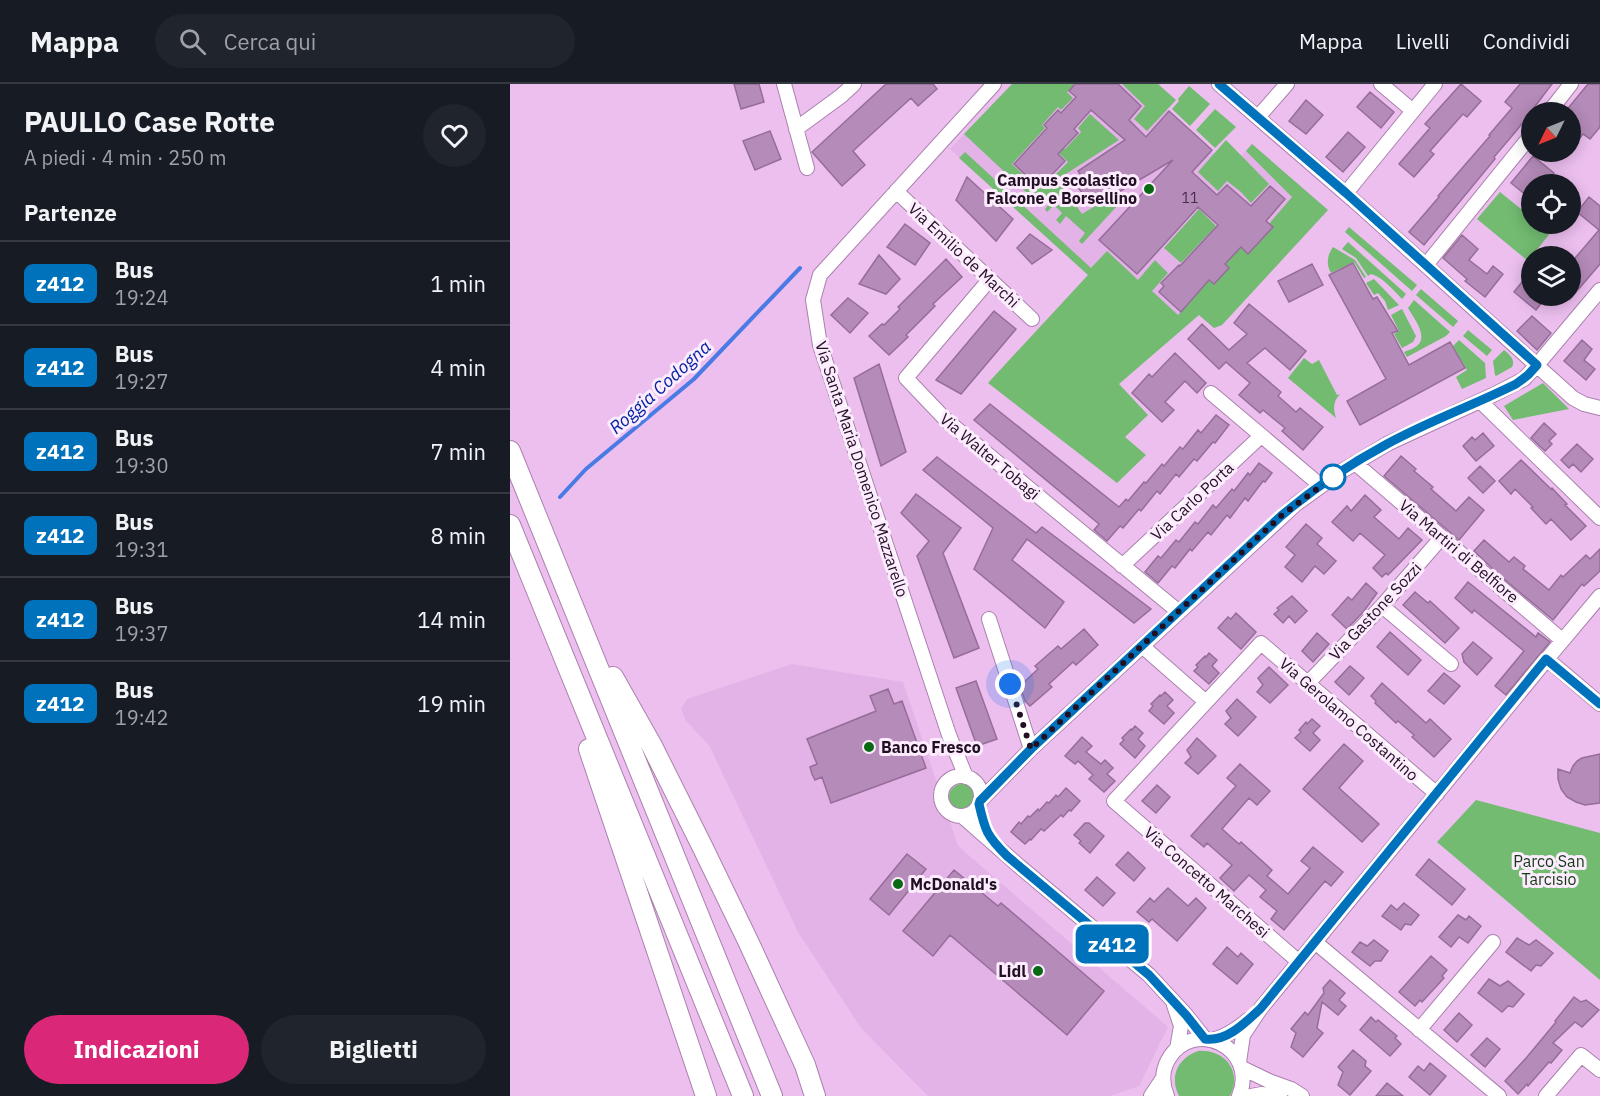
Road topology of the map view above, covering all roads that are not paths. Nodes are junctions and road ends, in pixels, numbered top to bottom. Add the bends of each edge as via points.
1 (784, 84) edge
2 (854, 84) edge
3 (994, 84) edge
4 (1219, 84) edge
5 (1287, 84) edge
6 (1381, 84) edge
7 (1435, 84) edge
8 (1571, 84) edge
9 (1556, 102) edge
10 (1413, 111) junction
11 (1258, 117) junction
12 (796, 129) junction
13 (1521, 148) edge
14 (807, 168) dead end
15 (896, 191) junction
16 (1346, 193) junction
17 (1426, 265) junction
18 (990, 279) junction
19 (1600, 290) edge
20 (1032, 319) dead end
21 (1537, 365) junction
22 (1211, 393) dead end
23 (1480, 401) junction
24 (1600, 408) edge
25 (1261, 436) junction
26 (510, 451) edge
27 (1354, 463) junction
28 (1320, 485) junction
29 (1600, 518) edge
30 (510, 525) edge
31 (1442, 537) junction
32 (1122, 566) junction
33 (1599, 600) edge
34 (1382, 606) junction
35 (575, 610) junction
36 (1179, 612) junction
37 (989, 619) dead end
38 (549, 621) junction
39 (1562, 640) junction
40 (1142, 646) junction
41 (1546, 659) junction
42 (1451, 664) dead end
43 (1308, 683) junction
44 (1206, 702) junction
45 (1600, 704) edge
46 (949, 735) junction
47 (1031, 749) junction
48 (1013, 767) junction
49 (968, 777) junction
50 (947, 782) junction
51 (1437, 794) junction
52 (980, 802) junction
53 (962, 816) junction
54 (996, 845) junction
55 (1315, 942) junction
56 (1492, 942) dead end
57 (1299, 962) junction
58 (1172, 1000) junction
59 (1261, 1008) junction
60 (1419, 1030) junction
61 (1208, 1040) junction
62 (1177, 1049) junction
63 (1240, 1065) junction
64 (1600, 1070) edge
65 (1163, 1078) junction
66 (706, 1096) edge
67 (743, 1096) edge
68 (772, 1096) edge
69 (815, 1096) edge
70 (1151, 1096) edge
71 (1167, 1096) edge
72 (1239, 1096) edge
73 (1251, 1096) edge
74 (1280, 1096) edge
75 (1302, 1096) edge
76 (1499, 1096) edge
77 (1546, 1096) edge

1 - 12 street
2 - 12 street
3 - 15 street, Via Santa Maria Domenico Mazzarello
4 - 11 street
5 - 11 street
6 - 10 street
7 - 10 street
8 - 9 street
10 - 16 street
11 - 16 street
12 - 14 street
13 - 17 street
15 - 18 street, Via Emilio de Marchi
15 - 46 street, Via Santa Maria Domenico Mazzarello via 820,275 813,300 820,345
16 - 17 street
17 - 21 street
18 - 20 street, Via Emilio de Marchi
18 - 32 street, Via Walter Tobagi via 906,378 946,420
19 - 21 street
21 - 23 street via 1519,382
21 - 24 street via 1578,402
22 - 25 street
23 - 27 street
23 - 29 street
25 - 28 street
25 - 32 street, Via Carlo Porta
26 - 35 highway
27 - 28 street
27 - 31 street, Via Martiri di Belfiore
28 - 36 street via 1281,516
30 - 38 highway
31 - 34 street, Via Gastone Sozzi
31 - 39 street, Via Martiri di Belfiore
32 - 36 street, Via Walter Tobagi
33 - 39 street
34 - 42 street
34 - 43 street, Via Gastone Sozzi
35 - 68 highway
35 - 69 highway via 652,746 703,848 805,1065
36 - 40 street
37 - 47 street
38 - 66 highway
38 - 67 highway
39 - 41 street
40 - 44 street
40 - 47 street
41 - 45 street
41 - 51 street
43 - 44 street, Via Gerolamo Costantino via 1261,643
43 - 51 street, Via Gerolamo Costantino
44 - 57 street, Via Concetto Marchesi via 1114,801
46 - 49 street, Via Santa Maria Domenico Mazzarello
46 - 50 street, Via Santa Maria Domenico Mazzarello
47 - 48 street
48 - 49 street via 989,777
48 - 52 street
49 - 50 street via 955,777
49 - 52 street via 979,787
50 - 53 street via 941,792 943,804 949,812
51 - 55 street
52 - 53 street via 973,812
52 - 54 street via 985,829
53 - 54 street
54 - 58 street via 1149,975
55 - 57 street
55 - 60 street
56 - 60 street
57 - 59 street
58 - 61 street
58 - 62 street via 1180,1026
59 - 61 street via 1232,1032
59 - 63 street via 1243,1035
60 - 76 street
61 - 62 street via 1190,1041
61 - 63 street via 1228,1048
62 - 65 street via 1167,1062
63 - 72 street via 1243,1083
63 - 75 street
64 - 77 street via 1581,1055
65 - 70 street
65 - 71 street
73 - 74 street

